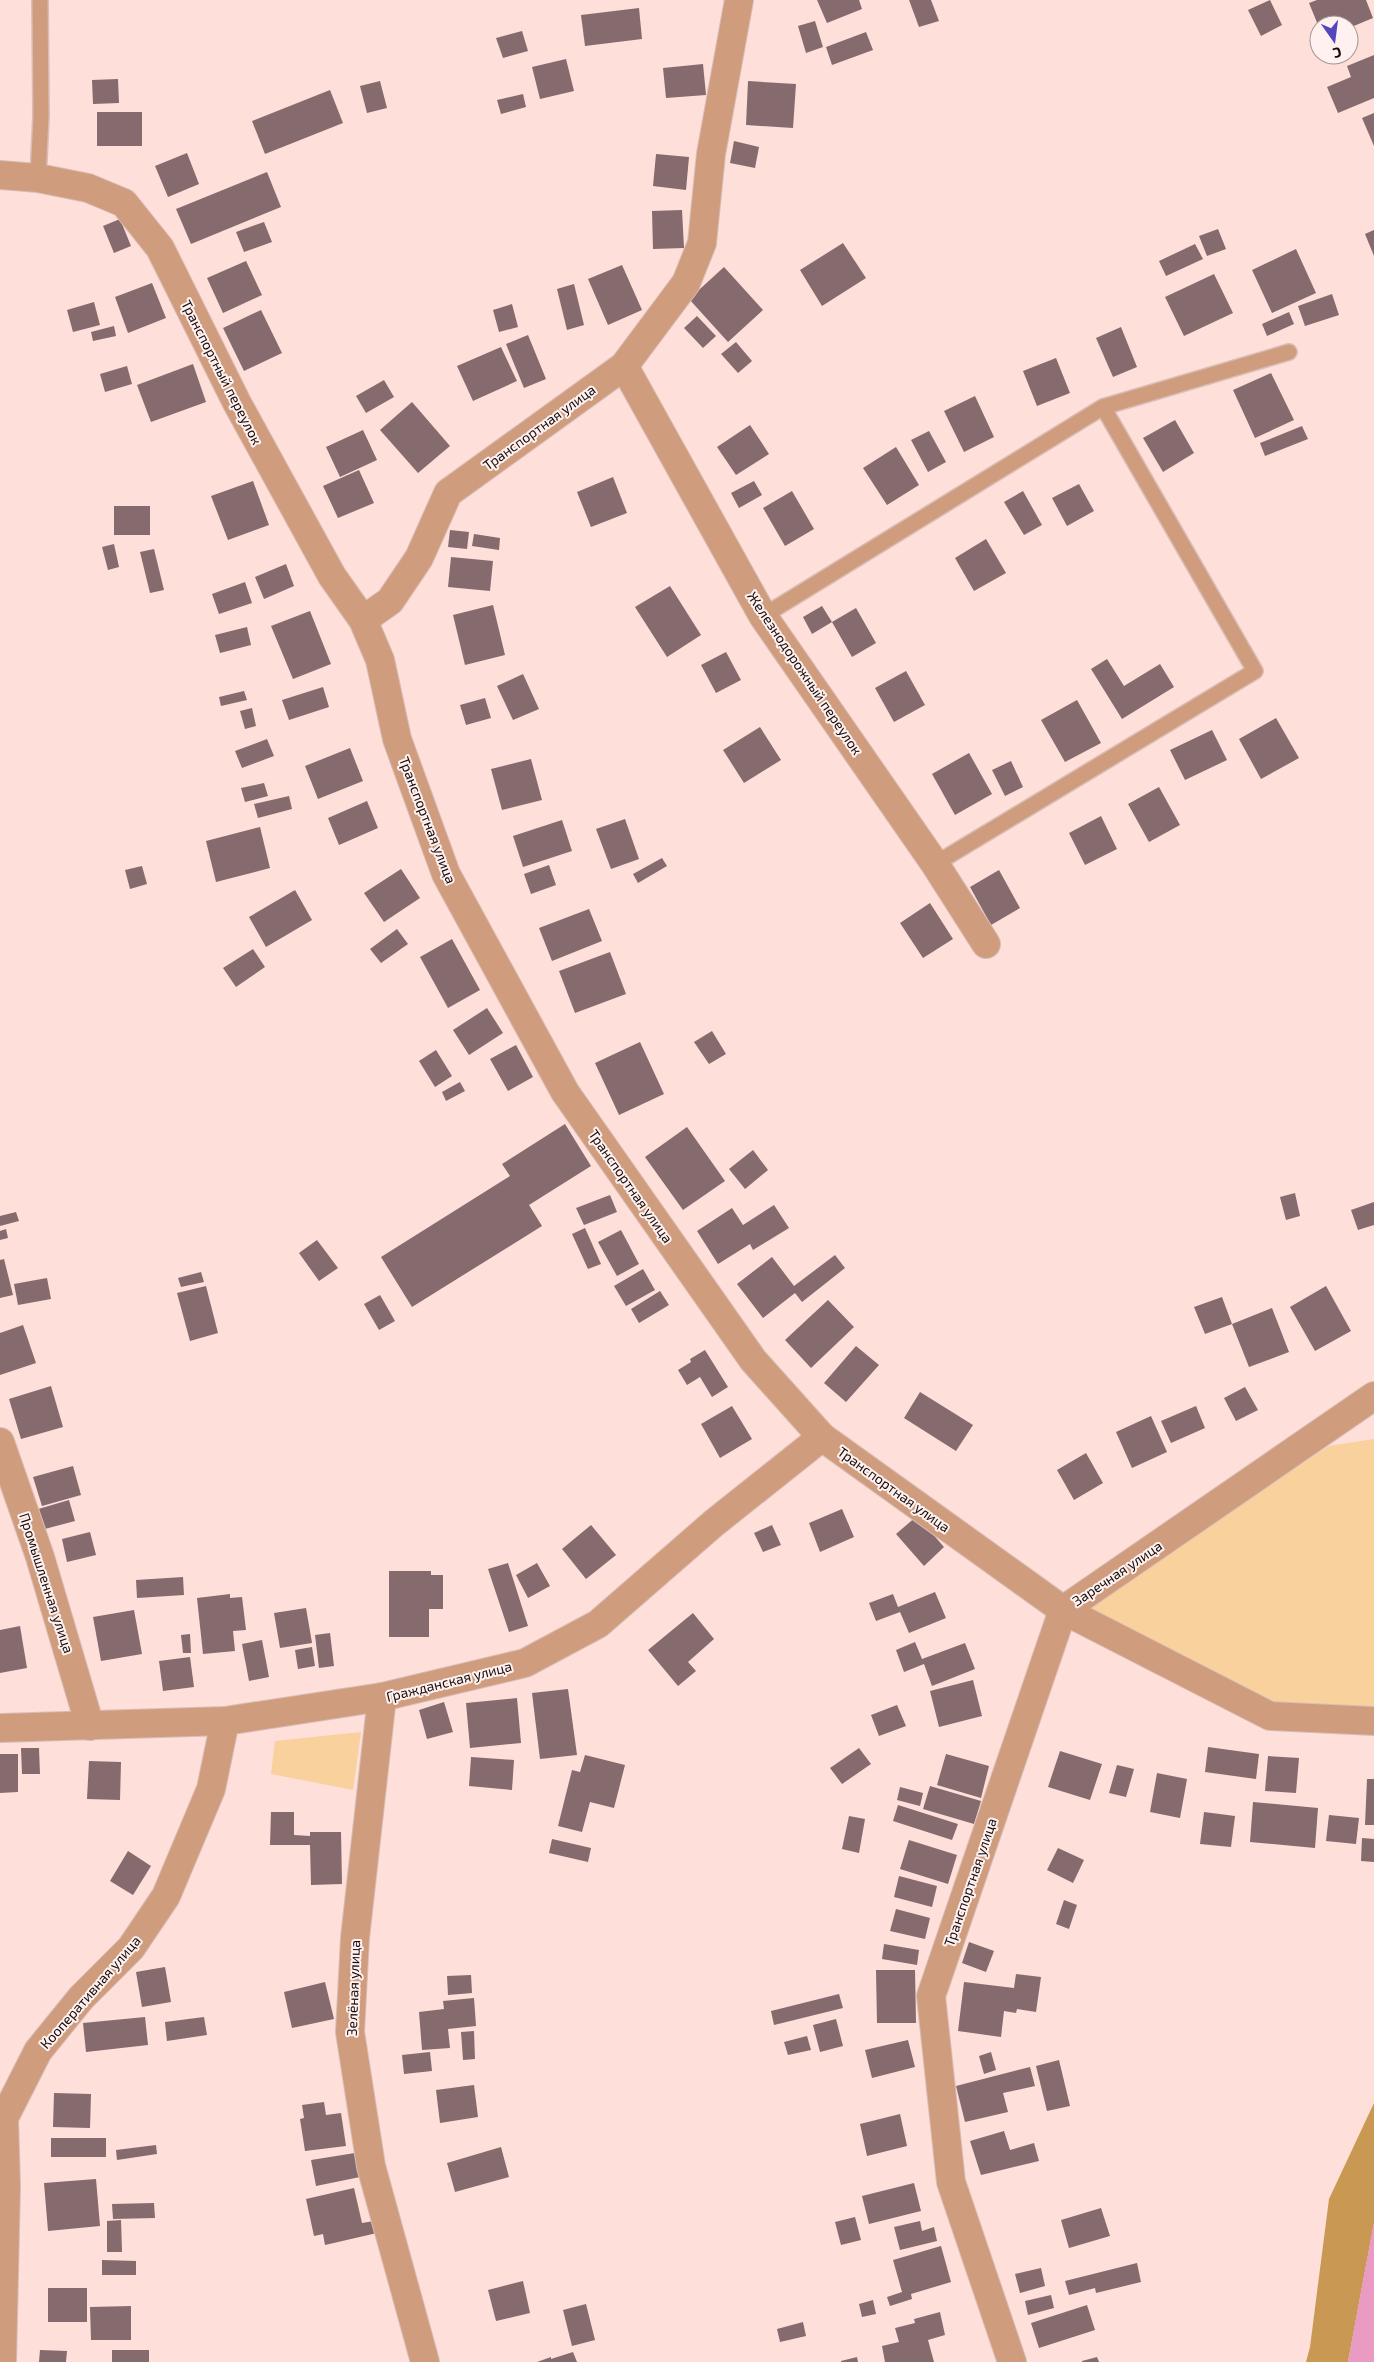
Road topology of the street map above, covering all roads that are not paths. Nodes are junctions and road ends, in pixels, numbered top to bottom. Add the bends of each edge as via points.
1 (40, 0) edge
2 (739, 0) edge
3 (0, 175) edge
4 (38, 178) junction
5 (1289, 352) dead end
6 (624, 366) junction
7 (1103, 407) junction
8 (763, 616) junction
9 (362, 620) junction
10 (935, 864) junction
11 (986, 944) dead end
12 (1374, 1396) edge
13 (822, 1437) junction
14 (0, 1442) edge
15 (1062, 1610) junction
16 (382, 1697) junction
17 (224, 1721) junction
18 (1374, 1721) edge
19 (90, 1726) junction
20 (0, 1728) edge
21 (2, 2118) edge
22 (2, 2362) edge
23 (425, 2362) edge
24 (1012, 2362) edge

1 - 4 lane
2 - 6 street, Транспортная улица via 711,154 702,243 686,283
3 - 4 street, Транспортный переулок
4 - 9 street, Транспортный переулок via 88,188 124,203 160,248 237,403 332,576
5 - 7 lane
6 - 8 street, Железнодорожный переулок
6 - 9 street, Транспортная улица via 448,493 419,558 390,601
7 - 8 lane
7 - 10 lane via 1255,671
8 - 10 street, Железнодорожный переулок
9 - 13 street, Транспортная улица via 380,660 397,739 446,874 566,1092 753,1360
10 - 11 street, Железнодорожный переулок
12 - 15 street, Заречная улица
13 - 15 street, Транспортная улица
13 - 16 street, Гражданская улица via 714,1523 598,1624 524,1663
14 - 19 street, Промышленная улица via 40,1557
15 - 18 street, Заречная улица via 1270,1716
15 - 24 street, Транспортная улица via 931,1996 951,2182
16 - 17 street, Гражданская улица
16 - 23 street, Зелёная улица via 355,1938 350,2032 371,2166
17 - 19 street, Гражданская улица
17 - 21 street, Кооперативная улица via 211,1789 166,1896 131,1948 81,1998 38,2051
19 - 20 street, Гражданская улица
21 - 22 street, Кооперативная улица via 6,2186

